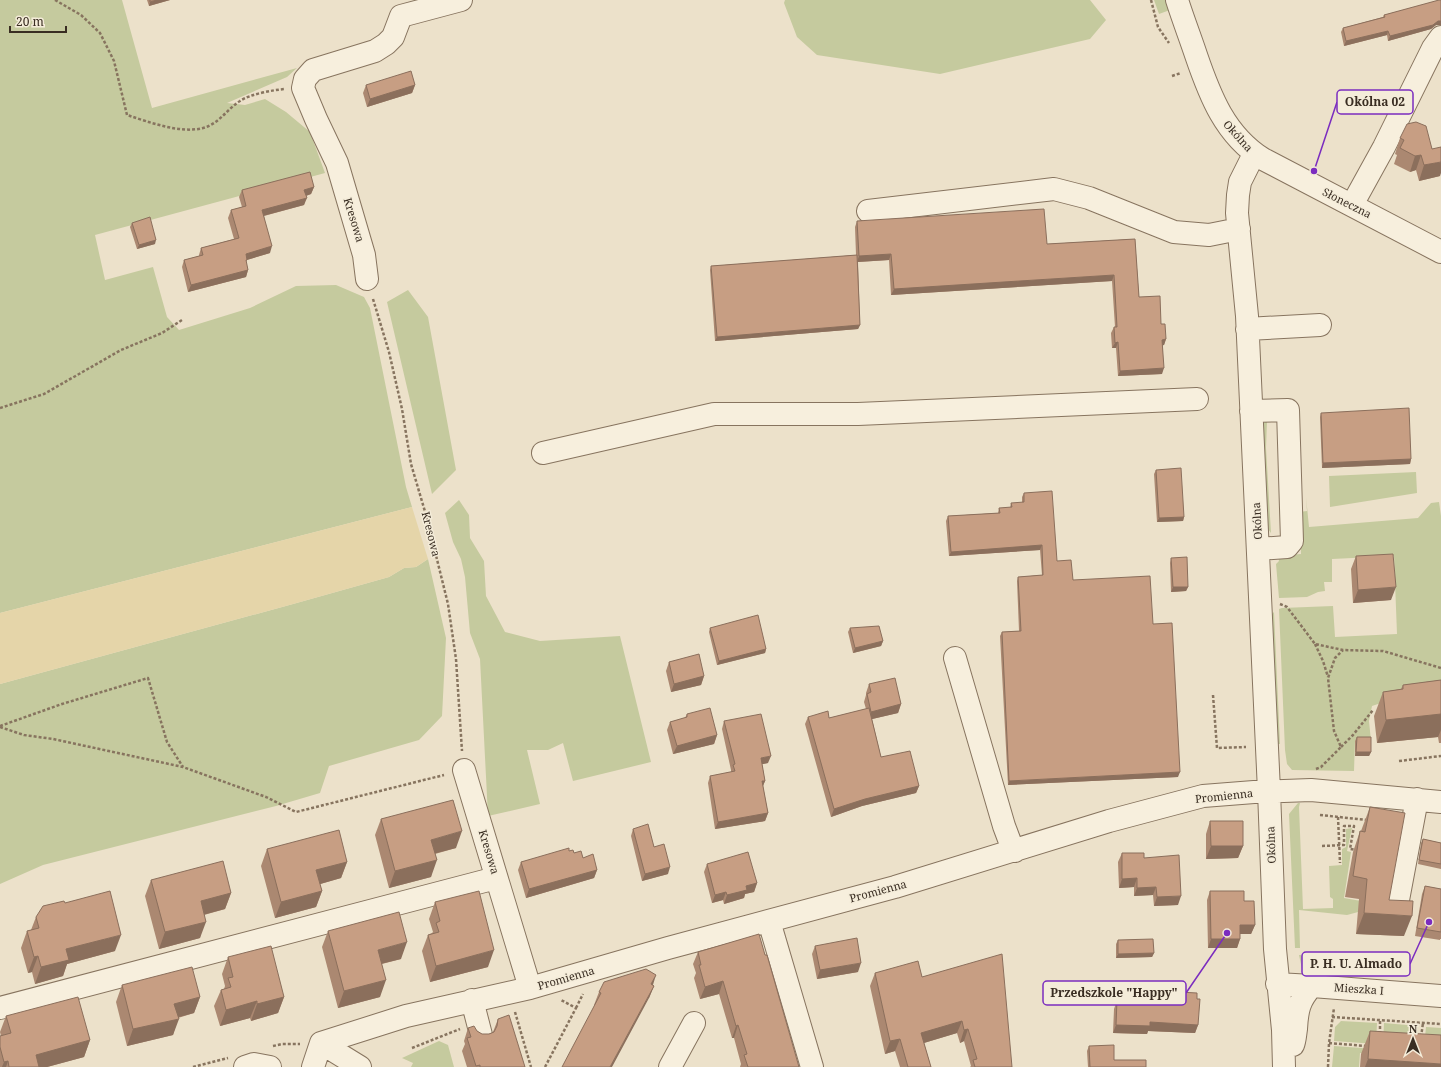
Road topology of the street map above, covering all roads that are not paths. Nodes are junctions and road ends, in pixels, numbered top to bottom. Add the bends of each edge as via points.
1 (461, 0) edge
2 (1177, 0) edge
3 (1441, 38) edge
4 (1254, 154) junction
5 (1352, 205) junction
6 (868, 211) dead end
7 (1239, 229) junction
8 (1441, 252) edge
9 (367, 279) road end
10 (1320, 325) dead end
11 (1247, 329) junction
12 (1197, 399) dead end
13 (1251, 410) junction
14 (543, 453) dead end
15 (1258, 548) junction
16 (955, 658) dead end
17 (464, 770) road end
18 (1269, 791) junction
19 (1417, 799) junction
20 (1441, 802) edge
21 (1015, 851) junction
22 (496, 878) junction
23 (1398, 900) edge
24 (769, 921) junction
25 (1277, 984) junction
26 (1312, 986) junction
27 (530, 988) junction
28 (1441, 996) edge
29 (472, 1000) junction
30 (0, 1008) edge
31 (694, 1023) dead end
32 (481, 1035) edge
33 (321, 1043) junction
34 (245, 1067) edge
35 (270, 1067) edge
36 (313, 1067) edge
37 (360, 1067) edge
38 (670, 1067) edge
39 (812, 1067) edge
40 (1285, 1067) edge

1 - 9 street, Kresowa via 401,16 393,37 386,44 375,51 313,70 305,79 303,88 337,163 364,255
2 - 4 street, Okólna via 1217,110 1232,132
3 - 5 street via 1433,48
4 - 5 street, Słoneczna
4 - 7 street, Okólna via 1239,188
5 - 8 street, Słoneczna
6 - 7 street via 1054,189 1089,198 1174,232 1209,235
7 - 11 street, Okólna
10 - 11 street
11 - 13 street, Okólna
12 - 14 street via 858,414 714,414
13 - 15 street, Okólna
13 - 15 street via 1288,410 1292,541 1287,547
15 - 18 street, Okólna
16 - 21 street via 1004,826
17 - 22 street, Kresowa
18 - 19 street, Promienna via 1311,790
18 - 21 street, Promienna via 1203,796 1109,821
18 - 25 street, Okólna
19 - 20 street, Promienna
19 - 23 street
21 - 24 street, Promienna
22 - 27 street, Kresowa
22 - 30 street
24 - 27 street, Promienna
24 - 39 street
25 - 26 street, Mieszka I
25 - 40 street, Okólna
26 - 28 street, Mieszka I
26 - 40 street via 1300,1001 1295,1042
27 - 29 street, Promienna
29 - 32 street
29 - 33 street, Promienna via 406,1016
31 - 38 street
33 - 36 street
33 - 37 street
34 - 35 street via 254,1064

